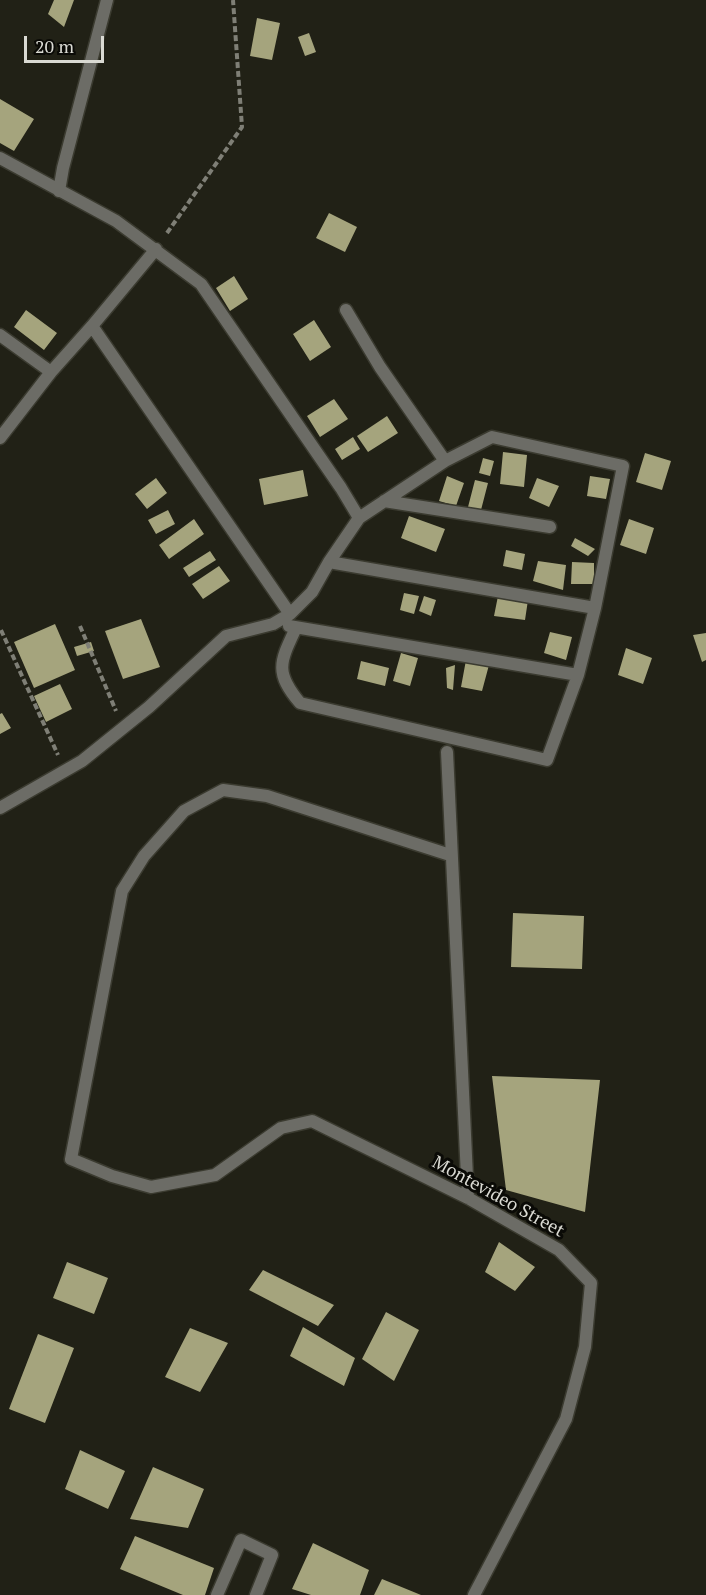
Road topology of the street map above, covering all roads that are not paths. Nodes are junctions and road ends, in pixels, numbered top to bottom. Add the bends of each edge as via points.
1 (107, 0) edge
2 (0, 158) edge
3 (59, 191) junction
4 (156, 249) junction
5 (346, 310) dead end
6 (92, 326) junction
7 (0, 335) edge
8 (51, 372) junction
9 (0, 438) edge
10 (445, 461) junction
11 (384, 501) junction
12 (359, 518) junction
13 (550, 527) dead end
14 (328, 562) junction
15 (595, 608) junction
16 (290, 614) junction
17 (273, 624) junction
18 (296, 628) junction
19 (578, 675) junction
20 (447, 752) dead end
21 (0, 808) edge
22 (450, 855) junction
23 (468, 1198) junction
24 (217, 1595) edge
25 (256, 1595) edge
26 (474, 1595) edge

1 - 3 street
2 - 3 street
3 - 4 street via 116,220
4 - 6 street
4 - 12 street via 201,284
5 - 10 street
6 - 8 street
6 - 16 street
7 - 8 street
8 - 9 street
10 - 11 street
10 - 15 street via 492,436 624,466
11 - 12 street
11 - 13 street
12 - 14 street
14 - 15 street
14 - 16 street via 312,592
15 - 19 street
16 - 17 street
17 - 18 street
17 - 21 street via 226,636 149,707 82,761
18 - 19 street
18 - 19 street via 281,670 286,687 300,703 547,760
20 - 22 street
22 - 23 street
22 - 23 street, Montevideo Street via 267,796 223,790 184,811 144,856 122,891 71,1159 151,1187 215,1174 281,1128 312,1121
23 - 26 street, Montevideo Street via 559,1250 591,1283 585,1347 566,1419
24 - 25 street via 241,1540 272,1555

